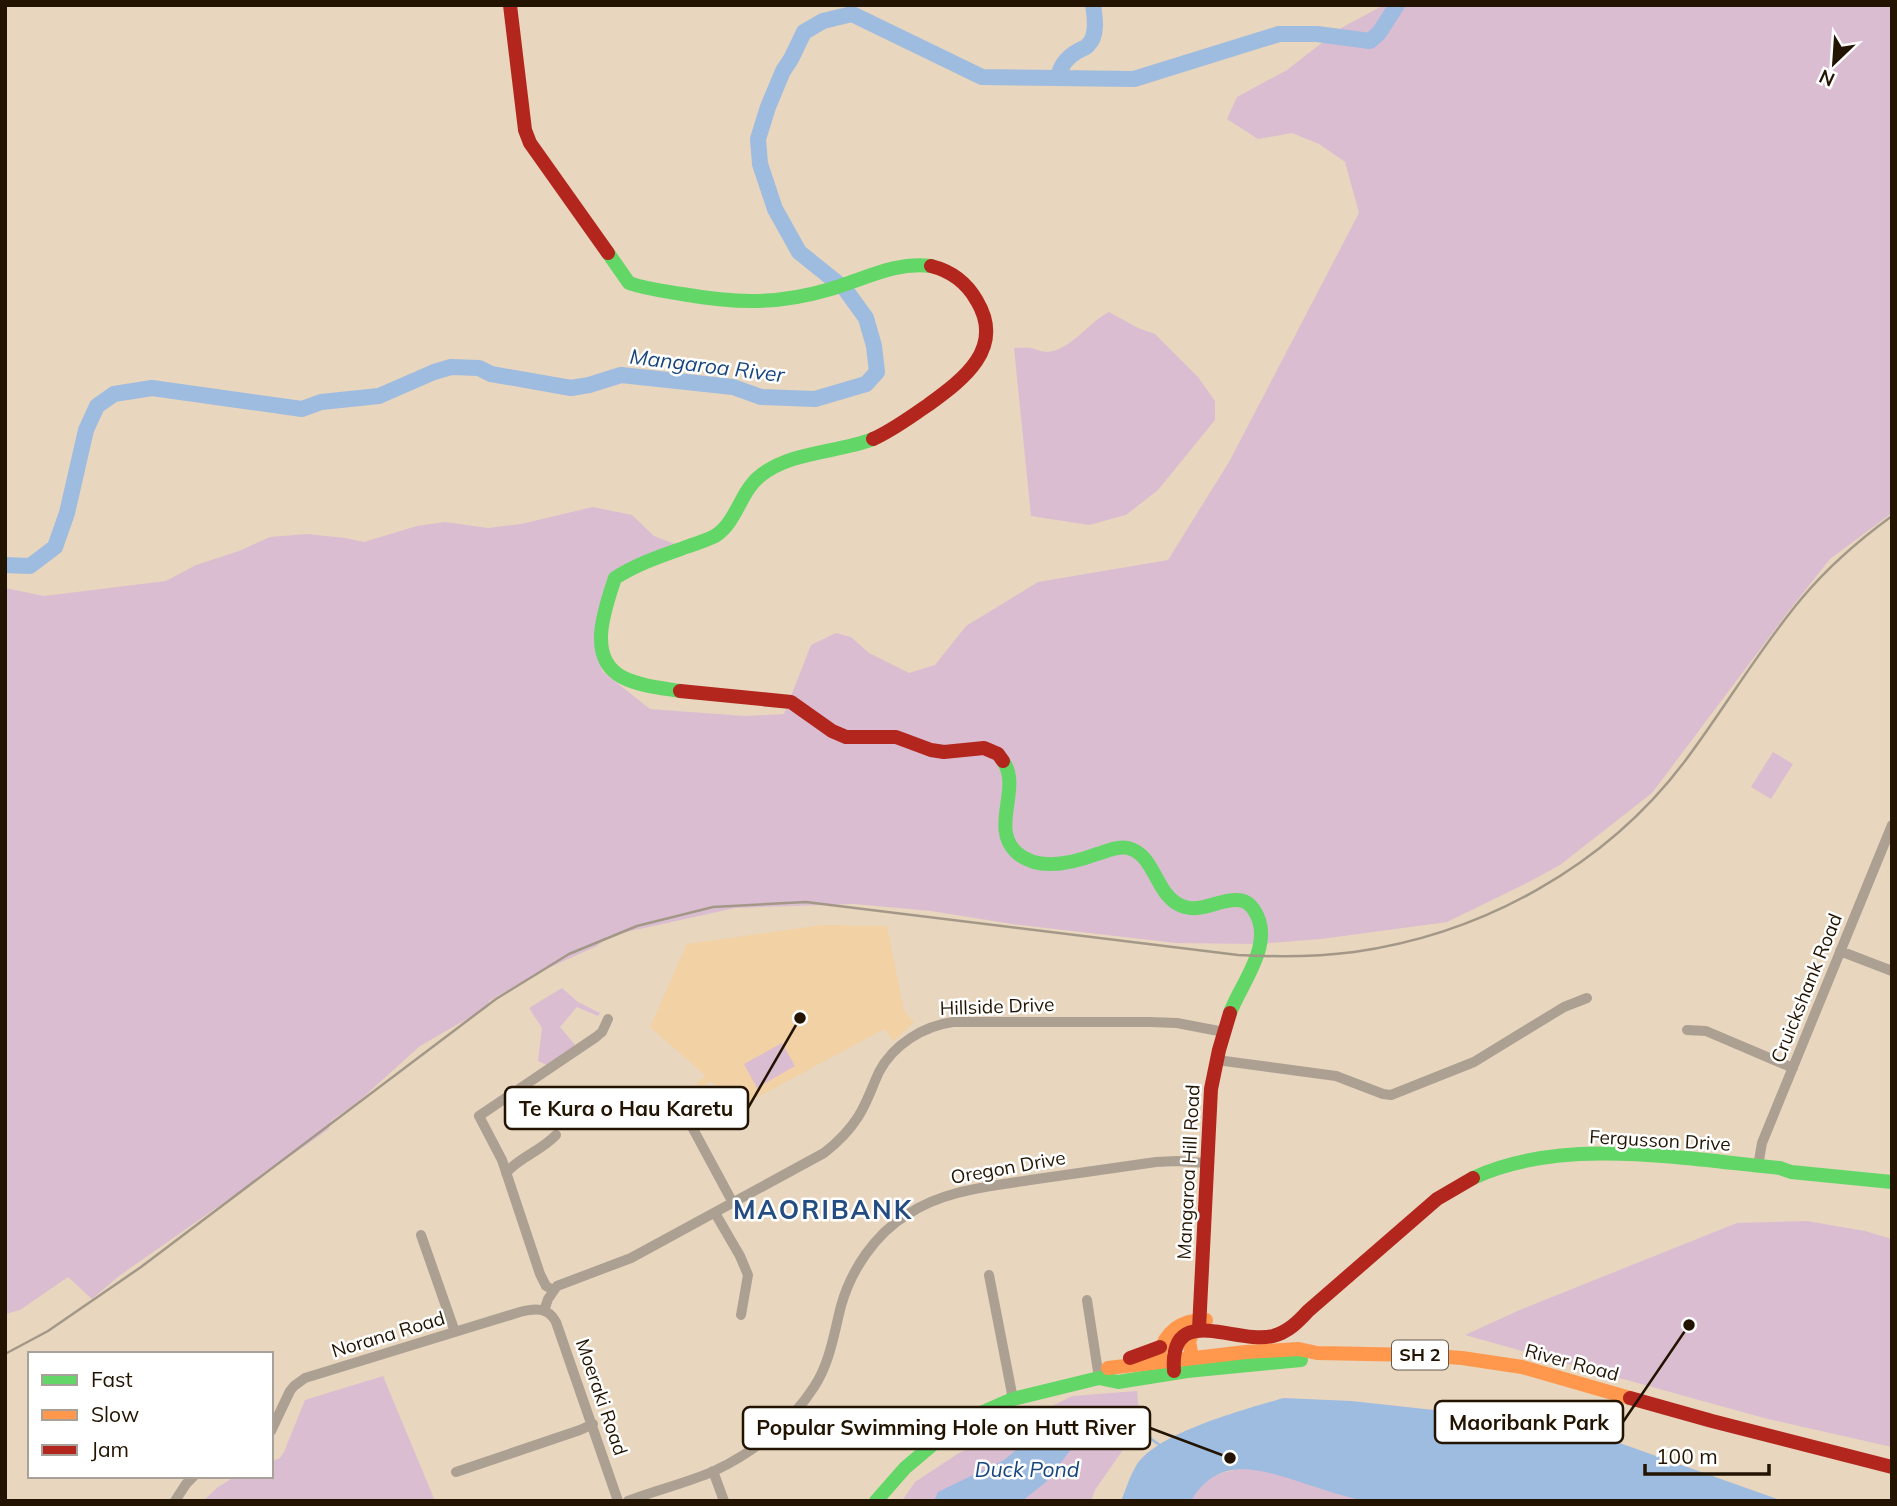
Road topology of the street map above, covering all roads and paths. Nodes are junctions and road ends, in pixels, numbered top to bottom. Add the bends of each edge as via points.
1 (510, 5) edge
2 (1892, 825) edge
3 (1840, 951) junction
4 (1892, 971) edge
5 (1587, 998) dead end
6 (608, 1019) dead end
7 (1687, 1030) dead end
8 (1224, 1032) junction
9 (1217, 1060) junction
10 (1793, 1068) junction
11 (669, 1116) dead end
12 (556, 1135) dead end
13 (1207, 1163) junction
14 (1758, 1166) junction
15 (506, 1173) junction
16 (1892, 1182) edge
17 (733, 1203) junction
18 (715, 1213) junction
19 (421, 1235) dead end
20 (989, 1275) dead end
21 (553, 1290) junction
22 (1087, 1300) dead end
23 (544, 1311) junction
24 (741, 1315) dead end
25 (1198, 1326) junction
26 (455, 1332) junction
27 (1317, 1353) junction
28 (1192, 1358) junction
29 (1165, 1364) junction
30 (1104, 1373) junction
31 (1013, 1399) junction
32 (593, 1424) junction
33 (273, 1427) edge
34 (1892, 1467) edge
35 (713, 1471) junction
36 (456, 1472) dead end
37 (192, 1478) edge
38 (176, 1501) edge
39 (618, 1501) edge
40 (628, 1501) edge
41 (724, 1501) edge
42 (876, 1501) edge

1 - 8 main road, Mangaroa Hill Road via 530,143 629,283 738,302 797,297 897,268 934,266 956,276 975,295 986,323 986,340 977,362 956,385 884,434 761,475 723,530 619,575 612,584 601,632 605,660 622,677 656,687 790,702 851,738 887,736 946,752 986,748 1005,762 1005,836 1026,859 1062,864 1131,848 1141,853 1166,896 1175,903 1193,909 1232,899 1247,903 1260,919 1259,945
2 - 3 street, Cruickshank Road
3 - 4 street
3 - 10 street, Cruickshank Road
5 - 9 street via 1564,1007 1467,1066 1391,1094 1336,1076
6 - 15 street via 596,1037 479,1116
7 - 10 street via 1706,1031
8 - 9 main road, Mangaroa Hill Road
8 - 17 street, Hillside Drive via 1150,1022 953,1022 931,1026 888,1059 859,1115 832,1147
9 - 13 main road, Mangaroa Hill Road
10 - 14 street, Cruickshank Road via 1762,1143
11 - 17 street via 692,1127
12 - 15 street
13 - 25 main road, Mangaroa Hill Road
13 - 35 street, Oregon Drive via 1156,1162 960,1191 907,1214 888,1228 861,1261 846,1290 816,1385 762,1442
14 - 16 main road, Fergusson Drive
14 - 25 main road, Fergusson Drive via 1617,1154 1570,1155 1505,1166 1441,1196 1293,1327 1270,1337
15 - 21 street via 540,1274
17 - 18 street, Hillside Drive
18 - 21 street, Hillside Drive via 631,1258
18 - 24 street via 748,1275
19 - 26 street
20 - 31 street
21 - 23 street
22 - 30 street
23 - 26 street, Norana Road via 530,1309
23 - 32 street, Moeraki Road via 556,1322
25 - 28 main road, Mangaroa Hill Road via 1189,1341
25 - 29 main road via 1186,1332
26 - 33 street, Norana Road via 305,1378 290,1391
27 - 28 main road, River Road / SH 2 via 1285,1349
27 - 29 main road, River Road / SH 2 via 1302,1359
27 - 34 main road, River Road / SH 2 via 1418,1354 1522,1367
28 - 29 main road, River Road / SH 2
29 - 30 main road via 1124,1359
29 - 30 main road, SH 2 via 1118,1382
30 - 31 main road, SH 2
31 - 42 main road, SH 2 via 965,1420 938,1440
32 - 36 street
32 - 39 street, Moeraki Road
35 - 40 street, Oregon Drive
35 - 41 street
37 - 38 street

